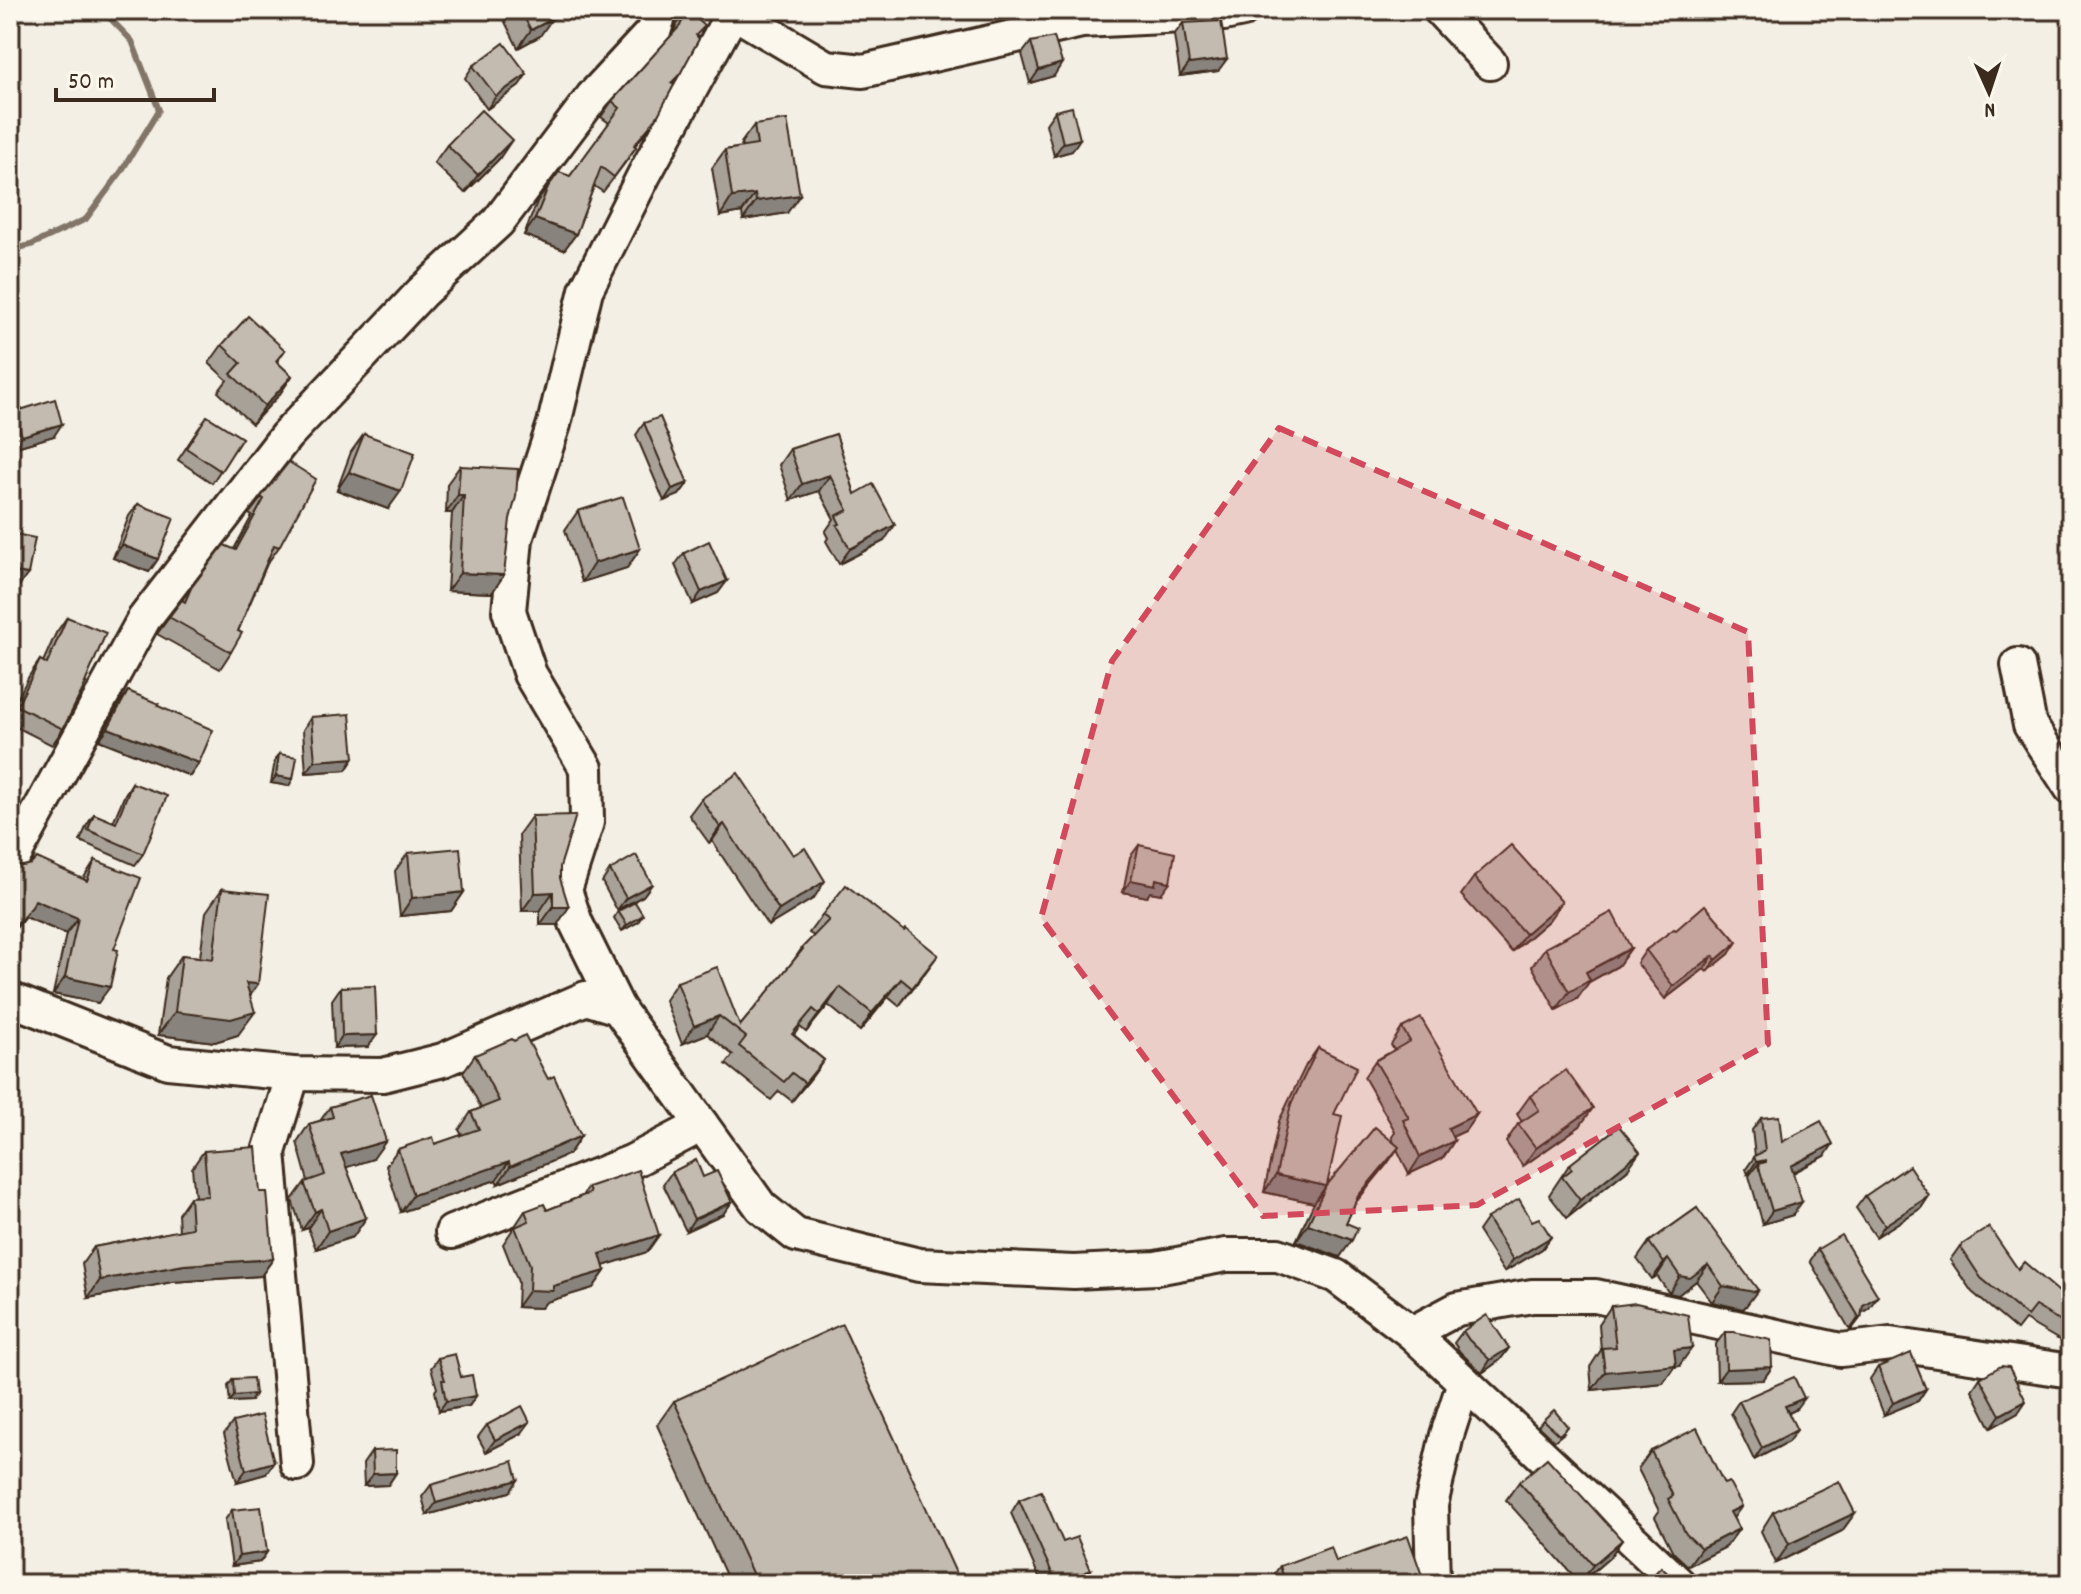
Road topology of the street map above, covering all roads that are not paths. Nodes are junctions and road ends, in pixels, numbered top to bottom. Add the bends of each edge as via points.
1 (661, 10) edge
2 (1243, 10) edge
3 (1440, 10) edge
4 (732, 11) edge
5 (1490, 63) dead end
6 (2018, 665) dead end
7 (2071, 788) edge
8 (10, 864) edge
9 (10, 999) edge
10 (618, 1008) junction
11 (293, 1074) junction
12 (702, 1125) junction
13 (452, 1232) dead end
14 (1412, 1333) junction
15 (2071, 1371) edge
16 (1464, 1382) junction
17 (297, 1464) dead end
18 (1433, 1584) edge
19 (1679, 1584) edge

1 - 8 street via 655,29 593,96 498,222 422,292 286,436 153,606
2 - 4 street via 1082,21 863,71 826,67
3 - 5 street
4 - 10 street via 586,290 554,424 516,539 509,611 530,674 586,768 587,822 565,890
6 - 7 street via 2030,725
9 - 11 street via 168,1062
10 - 11 street via 586,998 443,1060 383,1075
10 - 12 street
11 - 17 street via 269,1152
12 - 13 street via 631,1162
12 - 14 street via 761,1207 796,1235 919,1265 1074,1272 1156,1268 1226,1255 1278,1255 1336,1276
14 - 15 street via 1457,1309 1532,1296 1596,1296 1841,1350 1890,1344
14 - 16 street
16 - 18 street via 1431,1505
16 - 19 street

